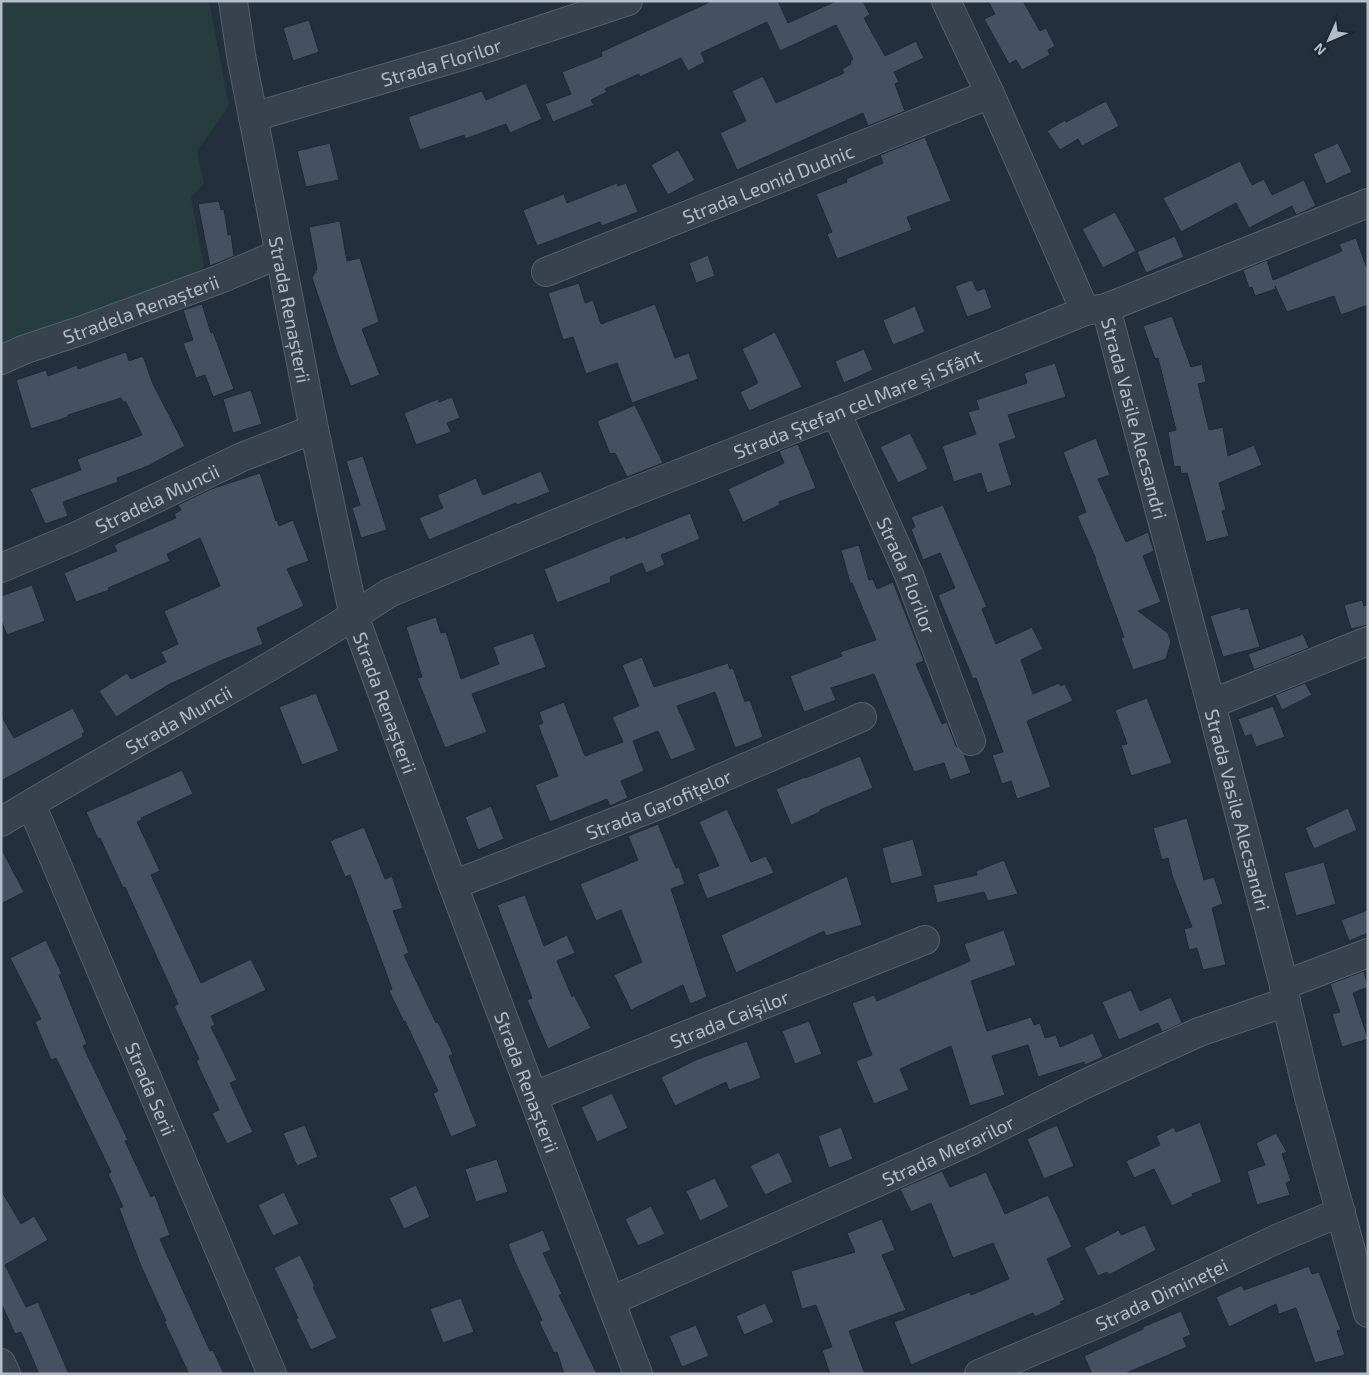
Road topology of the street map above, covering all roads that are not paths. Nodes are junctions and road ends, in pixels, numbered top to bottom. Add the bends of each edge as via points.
1 (233, 1) edge
2 (628, 1) edge
3 (946, 1) edge
4 (990, 94) junction
5 (253, 117) junction
6 (1368, 203) edge
7 (279, 254) junction
8 (546, 272) dead end
9 (1096, 309) junction
10 (1, 360) edge
11 (836, 412) junction
12 (314, 429) junction
13 (1, 568) edge
14 (354, 616) junction
15 (1368, 641) edge
16 (1211, 704) junction
17 (862, 717) dead end
18 (971, 741) dead end
19 (31, 804) junction
20 (1, 822) edge
21 (453, 885) junction
22 (925, 940) dead end
23 (1368, 953) edge
24 (1285, 994) junction
25 (534, 1096) junction
26 (1341, 1212) junction
27 (1362, 1268) edge
28 (610, 1301) junction
29 (1368, 1313) edge
30 (1, 1363) edge
31 (6, 1374) edge
32 (272, 1374) edge
33 (638, 1374) edge
34 (979, 1374) edge

1 - 5 street, Strada Renașterii
2 - 5 street, Strada Florilor via 468,54
3 - 4 street, Strada Vasile Alecsandri
4 - 8 street, Strada Leonid Dudnic
4 - 9 street, Strada Vasile Alecsandri
5 - 7 street, Strada Renașterii
6 - 9 street, Strada Ștefan cel Mare și Sfânt
7 - 10 street, Stradela Renașterii
7 - 12 street, Strada Renașterii
9 - 11 street, Strada Ștefan cel Mare și Sfânt
9 - 16 street, Strada Vasile Alecsandri
11 - 14 street, Strada Ștefan cel Mare și Sfânt via 620,497 389,594
11 - 18 street, Strada Florilor via 909,575
12 - 13 street, Stradela Muncii via 242,456 77,536
12 - 14 street, Strada Renașterii
14 - 19 street, Strada Muncii
14 - 21 street, Strada Renașterii
15 - 16 street
16 - 24 street, Strada Vasile Alecsandri
17 - 21 street, Strada Garofițelor via 666,802
19 - 20 street, Strada Muncii
19 - 32 street, Strada Serii
21 - 25 street, Strada Renașterii
22 - 25 street, Strada Caișilor
23 - 24 street, Strada Merarilor
24 - 26 street, Strada Vasile Alecsandri
24 - 28 street, Strada Merarilor via 1084,1084 972,1140
25 - 28 street, Strada Renașterii
26 - 27 street, Strada Vasile Alecsandri
26 - 34 street, Strada Dimineței
27 - 29 street, Strada Vasile Alecsandri
28 - 33 street, Strada Renașterii
30 - 31 street

